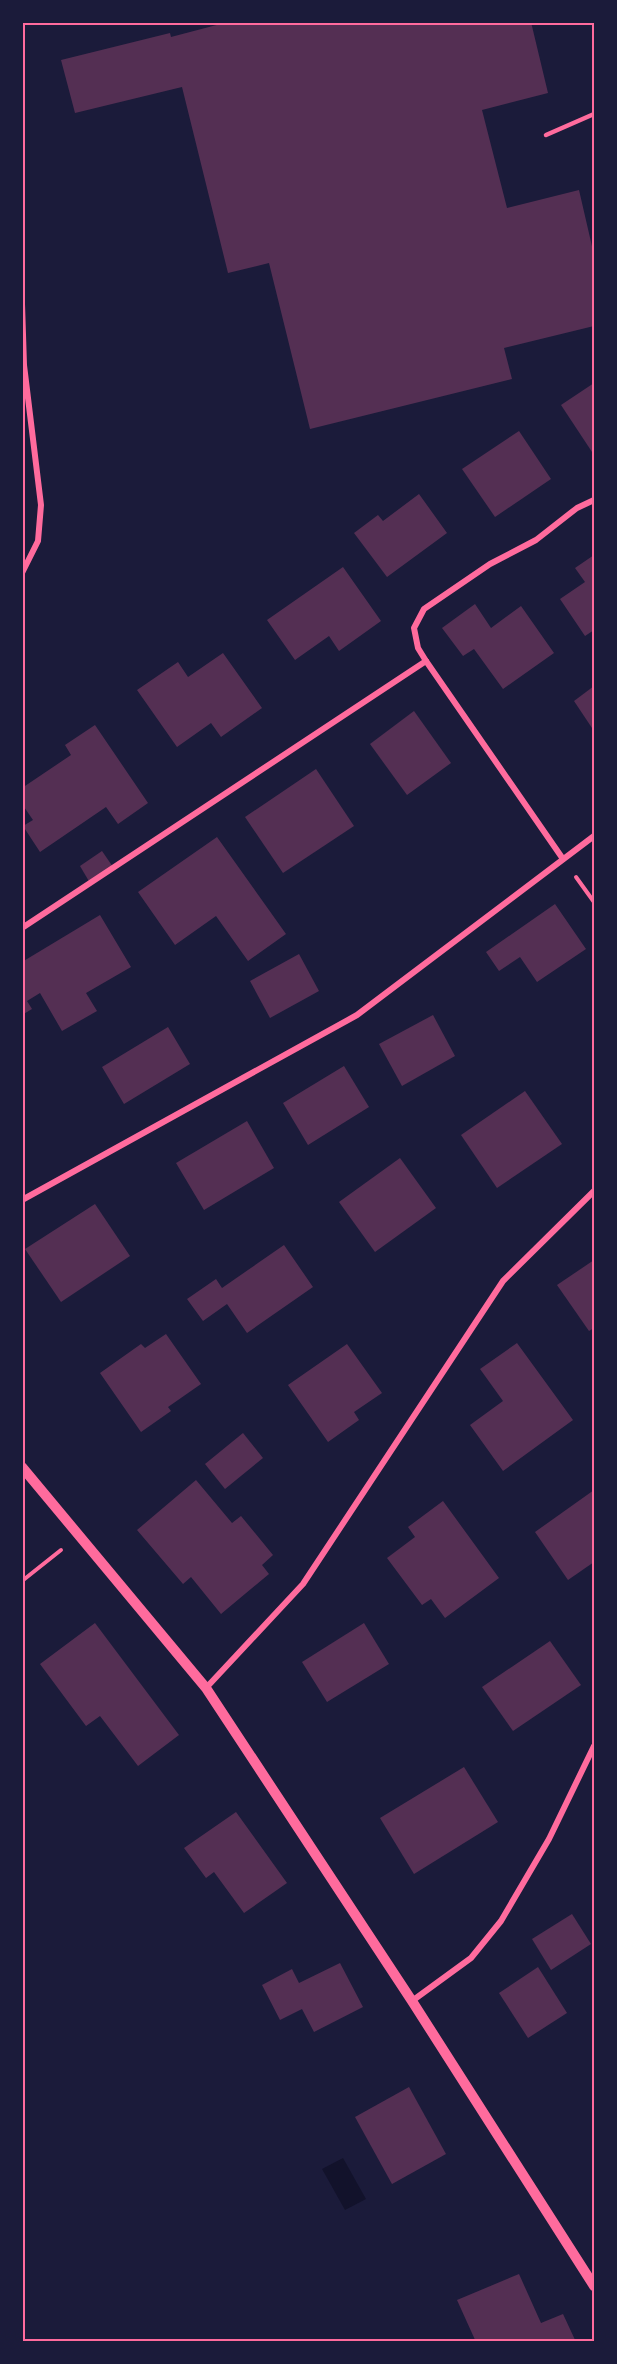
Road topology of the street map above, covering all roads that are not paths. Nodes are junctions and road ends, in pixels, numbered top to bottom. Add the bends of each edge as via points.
1 (594, 114) edge
2 (546, 135) dead end
3 (22, 304) edge
4 (594, 500) edge
5 (22, 573) edge
6 (426, 661) junction
7 (594, 836) edge
8 (563, 859) junction
9 (22, 928) edge
10 (594, 1191) edge
11 (22, 1200) edge
12 (22, 1467) edge
13 (206, 1688) junction
14 (594, 1746) edge
15 (412, 2001) junction
16 (594, 2286) edge

1 - 2 lane
3 - 5 street via 24,365 41,505 38,541
4 - 6 street via 424,609 414,628 418,648
6 - 8 street
6 - 9 street
7 - 8 street
8 - 11 street via 357,1015
10 - 13 street via 503,1281 303,1584
12 - 13 street
13 - 15 street
14 - 15 street via 549,1839 501,1921 471,1959
15 - 16 street

